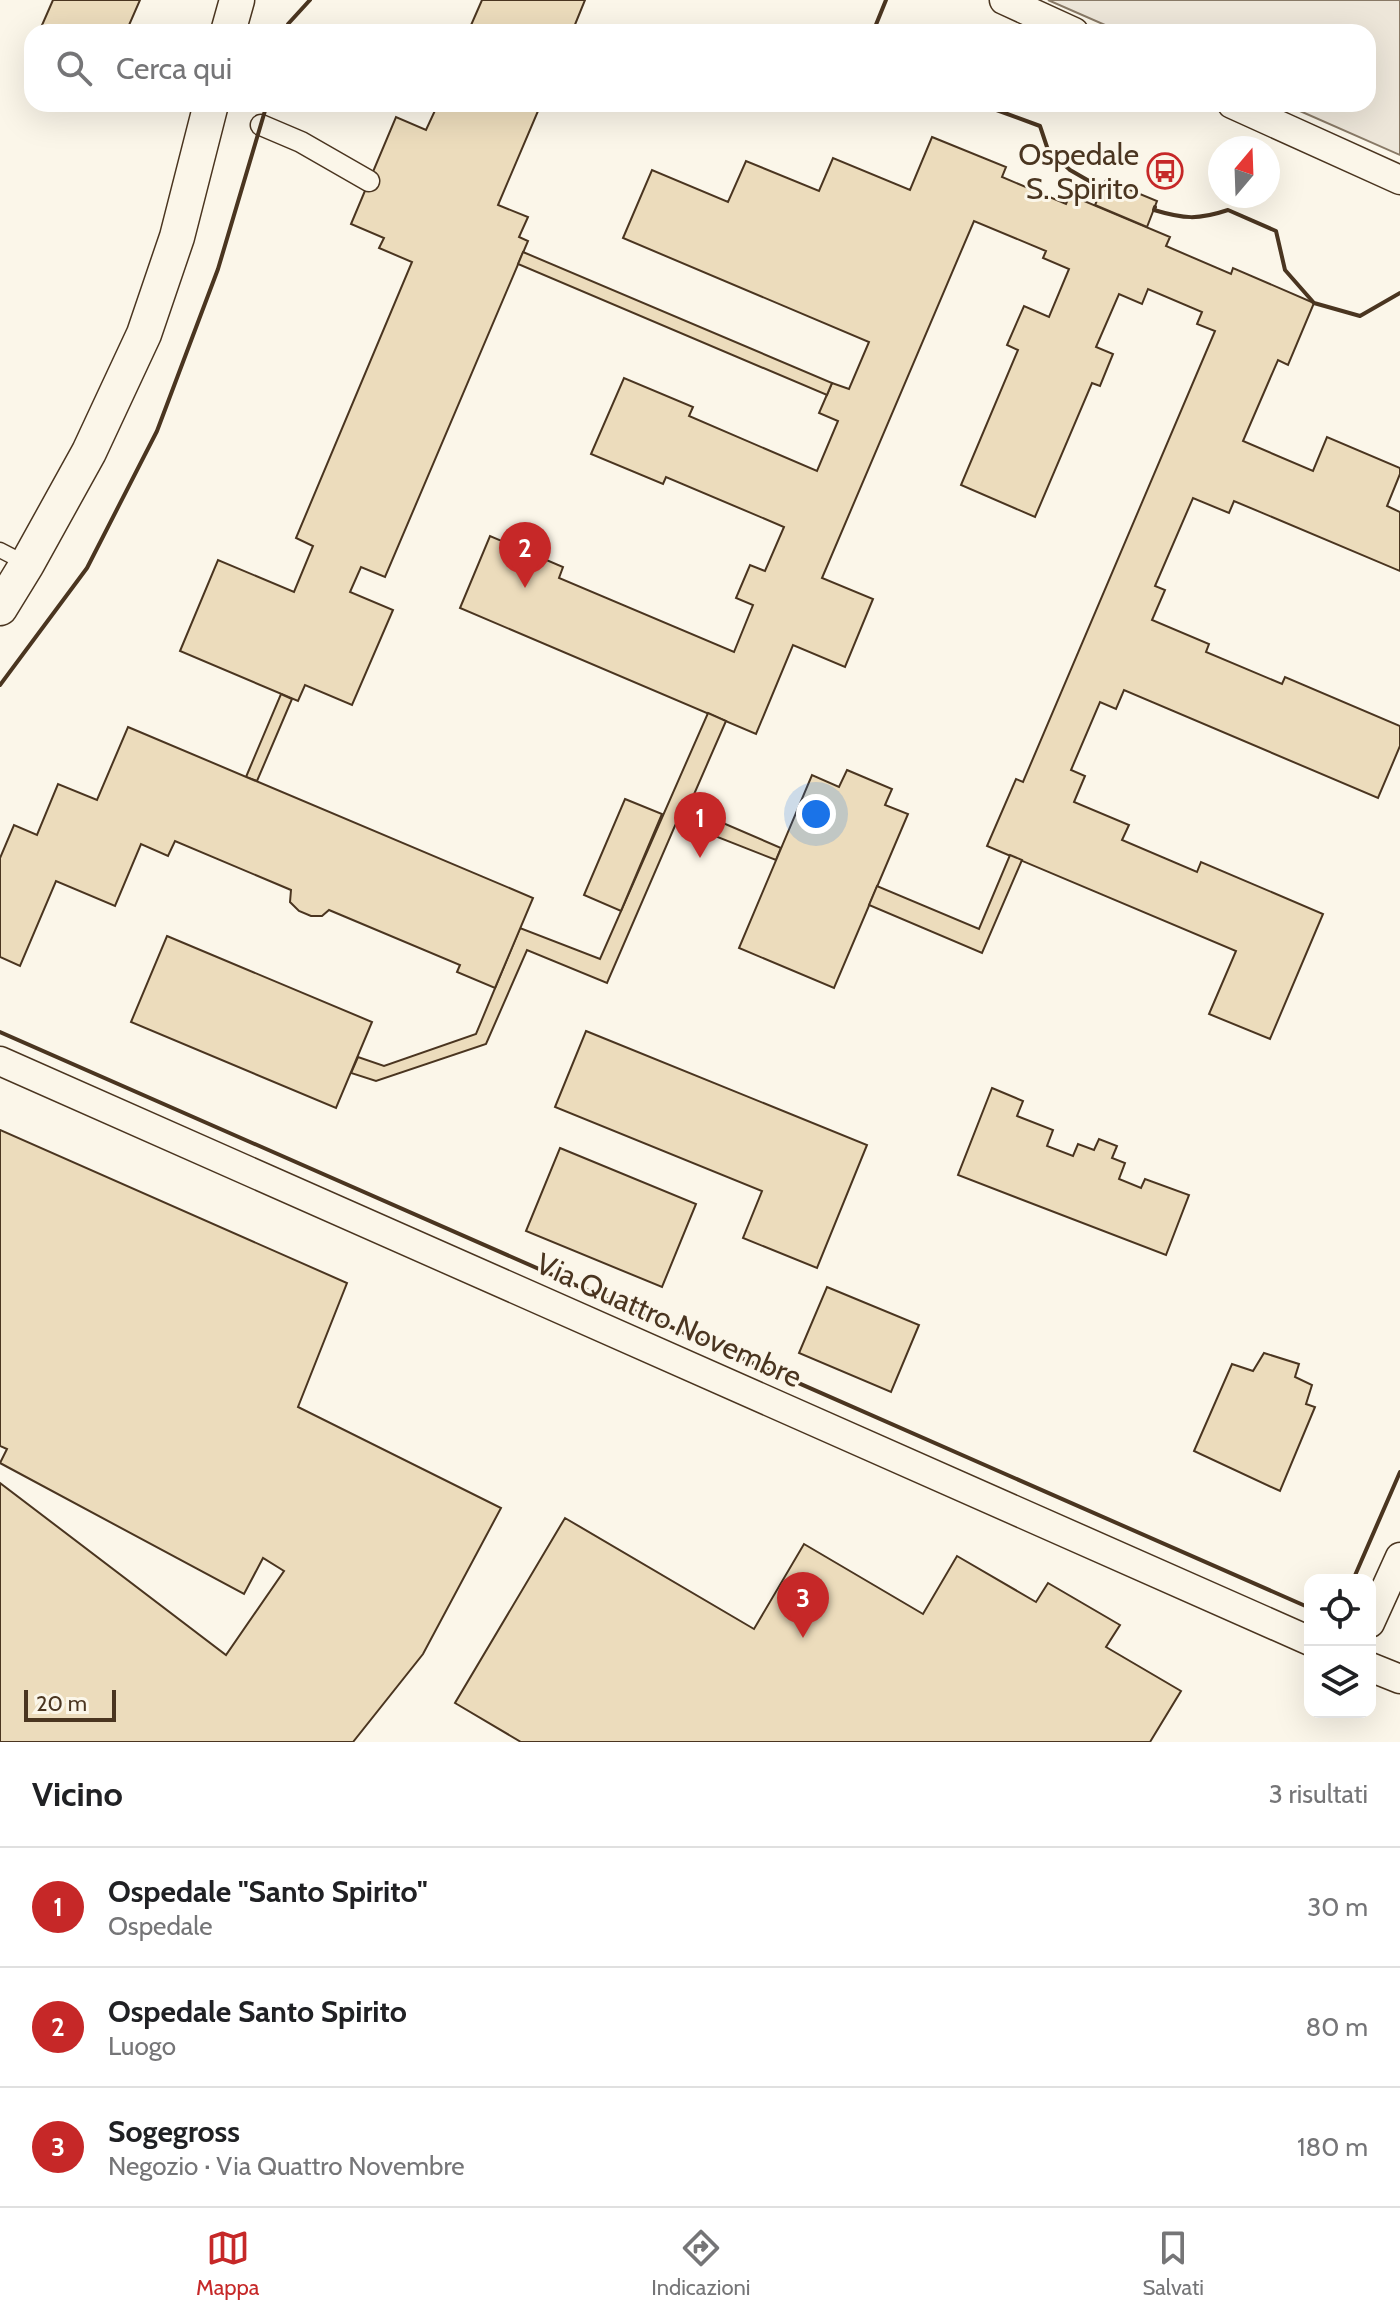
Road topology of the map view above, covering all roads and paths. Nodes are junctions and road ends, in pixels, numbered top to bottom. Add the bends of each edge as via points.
1 (237, 0) edge
2 (1004, 0) edge
3 (230, 24) edge
4 (1056, 24) edge
5 (209, 112) edge
6 (1250, 112) edge
7 (261, 125) dead end
8 (1400, 180) edge
9 (369, 181) dead end
10 (14, 557) edge
11 (0, 608) edge
12 (0, 1061) edge
13 (1400, 1557) edge
14 (1376, 1610) edge
15 (1304, 1638) edge
16 (1376, 1669) edge
17 (1400, 1679) edge

1 - 3 street
2 - 4 street
5 - 10 street via 177,237 144,334 89,452
6 - 8 street
7 - 9 street
10 - 11 street
12 - 15 street, Via Quattro Novembre
13 - 14 street
16 - 17 street

